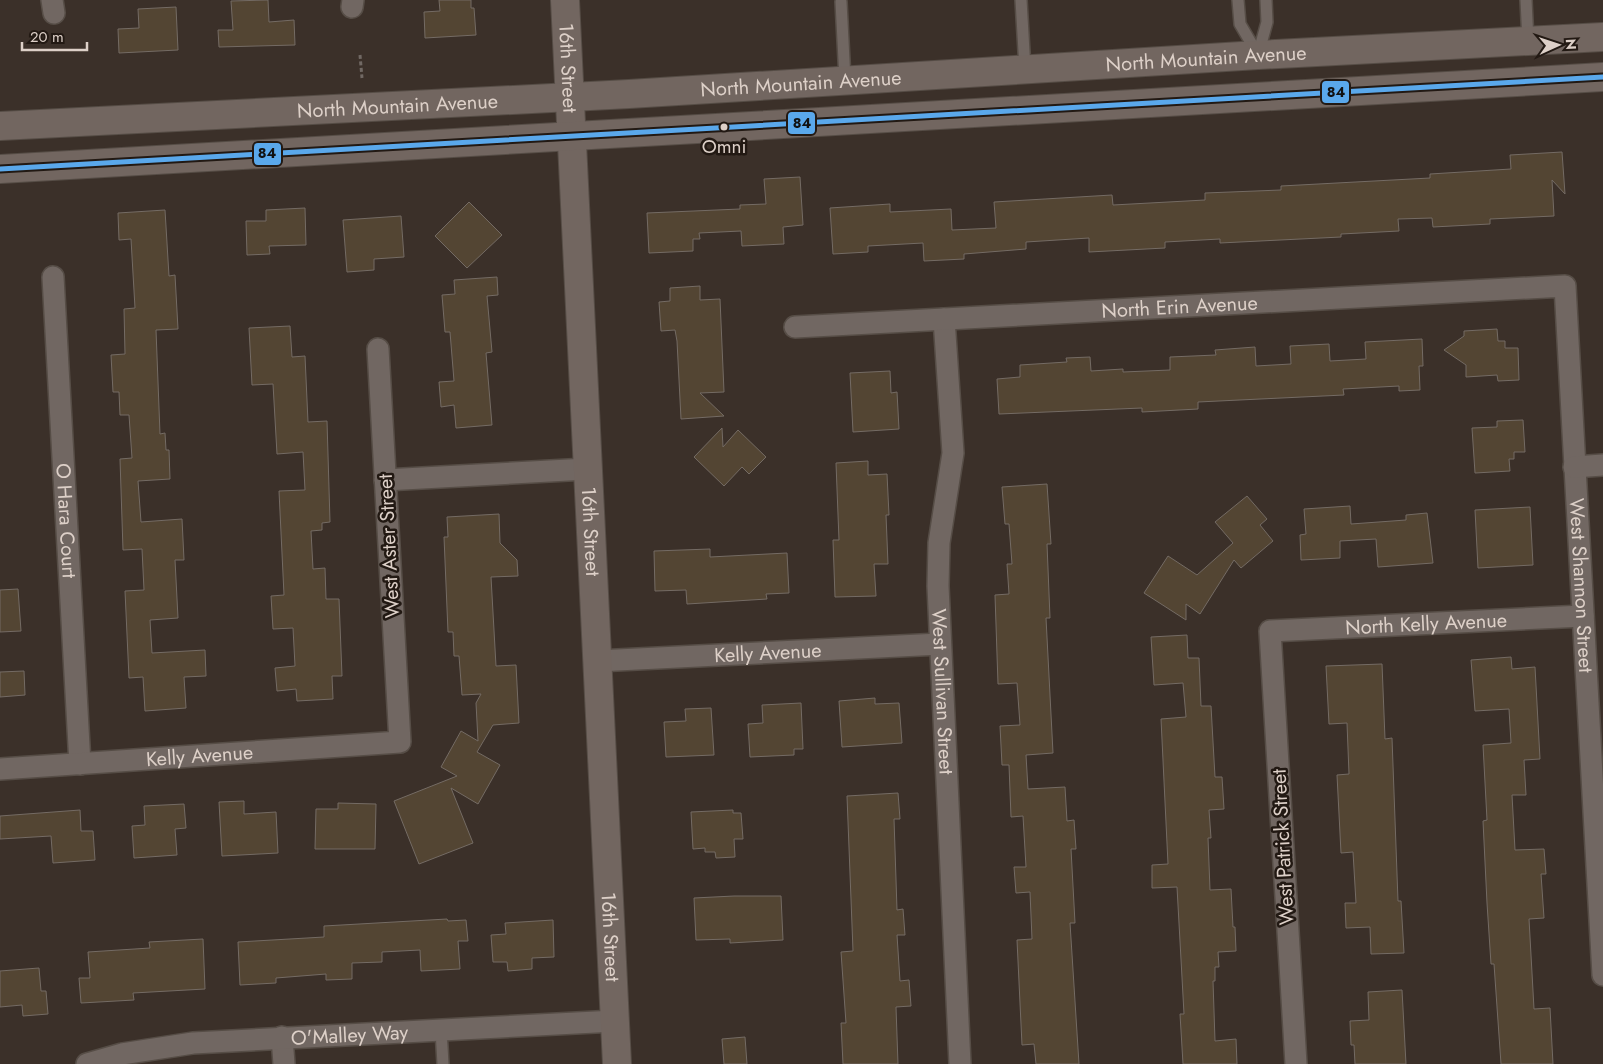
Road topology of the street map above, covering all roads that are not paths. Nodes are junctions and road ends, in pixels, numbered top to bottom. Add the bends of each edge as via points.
1 (565, 0) edge
2 (1021, 0) edge
3 (1238, 0) edge
4 (1266, 0) edge
5 (1526, 0) edge
6 (841, 2) dead end
7 (1603, 37) edge
8 (1528, 41) junction
9 (1258, 55) junction
10 (1025, 69) junction
11 (1603, 77) edge
12 (845, 80) junction
13 (1257, 94) junction
14 (570, 97) junction
15 (0, 126) edge
16 (572, 137) junction
17 (0, 169) edge
18 (53, 277) dead end
19 (1565, 286) joint
20 (944, 319) junction
21 (795, 327) dead end
22 (378, 349) dead end
23 (1603, 465) edge
24 (1574, 467) junction
25 (587, 469) junction
26 (385, 480) junction
27 (1583, 616) junction
28 (1270, 631) joint
29 (940, 644) junction
30 (597, 661) junction
31 (400, 742) joint
32 (80, 764) junction
33 (0, 769) edge
34 (1603, 975) edge
35 (615, 1021) junction
36 (441, 1030) junction
37 (282, 1036) junction
38 (87, 1064) edge
39 (284, 1064) edge
40 (443, 1064) edge
41 (617, 1064) edge
42 (960, 1064) edge
43 (1296, 1064) edge

1 - 14 main road, 16th Street
2 - 10 lane
3 - 9 lane via 1240,24
4 - 9 lane via 1267,22
5 - 8 lane
6 - 12 lane
7 - 8 main road, North Mountain Avenue
8 - 9 main road, North Mountain Avenue
9 - 10 main road, North Mountain Avenue
9 - 13 main road
10 - 12 main road, North Mountain Avenue
11 - 13 main road, North Mountain Avenue
12 - 14 main road, North Mountain Avenue
13 - 16 main road, North Mountain Avenue
14 - 15 main road, North Mountain Avenue
14 - 16 main road, 16th Street
16 - 17 main road, North Mountain Avenue
16 - 25 main road, 16th Street
18 - 32 street, O Hara Court
19 - 20 street, North Erin Avenue
19 - 24 street, West Shannon Street
20 - 21 street, North Erin Avenue
20 - 29 street, West Sullivan Street via 953,453 939,543
22 - 26 street, West Aster Street
23 - 24 street
24 - 27 street, West Shannon Street
25 - 26 street
25 - 30 main road, 16th Street
26 - 31 street, West Aster Street
27 - 28 street, North Kelly Avenue
27 - 34 street, West Shannon Street
28 - 43 street, West Patrick Street
29 - 30 street, Kelly Avenue
29 - 42 street, West Sullivan Street
30 - 35 main road, 16th Street
31 - 32 street, Kelly Avenue
32 - 33 street, Kelly Avenue
35 - 36 street, O'Malley Way
35 - 41 main road, 16th Street
36 - 37 street, O'Malley Way
36 - 40 lane
37 - 38 street, O'Malley Way via 193,1043 122,1054
37 - 39 street

